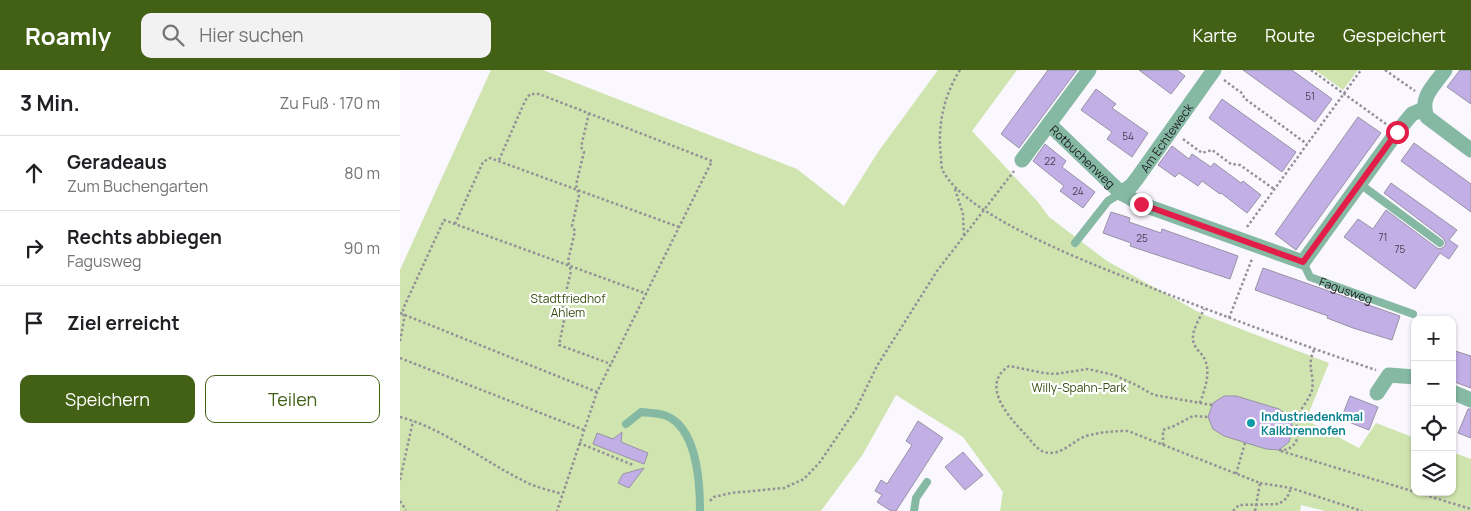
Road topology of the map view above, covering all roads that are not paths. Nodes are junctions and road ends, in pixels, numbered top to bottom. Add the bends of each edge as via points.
1 (1089, 70) edge
2 (1445, 70) edge
3 (1208, 72) edge
4 (1424, 104) junction
5 (1049, 124) junction
6 (1471, 150) edge
7 (1022, 160) road end
8 (1360, 184) junction
9 (1121, 193) junction
10 (1075, 243) dead end
11 (1440, 243) dead end
12 (1303, 262) junction
13 (1413, 314) dead end
14 (1411, 376) edge
15 (1377, 393) dead end
16 (1456, 394) edge
17 (1471, 400) edge
18 (626, 424) dead end
19 (927, 482) dead end
20 (700, 511) edge
21 (914, 511) edge

1 - 5 street, Rotbuchenweg
2 - 4 street
3 - 9 street, Am Echteweck via 1132,185
4 - 6 street via 1427,117
4 - 8 street via 1397,132
5 - 7 street
5 - 9 street, Rotbuchenweg
8 - 11 lane
8 - 12 street
9 - 10 lane, Am Echteweck via 1108,201
9 - 12 street via 1141,204
12 - 13 lane, Fagusweg via 1310,277
14 - 15 street via 1389,375
16 - 17 street
18 - 20 lane via 641,412 665,415 680,426 694,453
19 - 21 lane via 916,498

